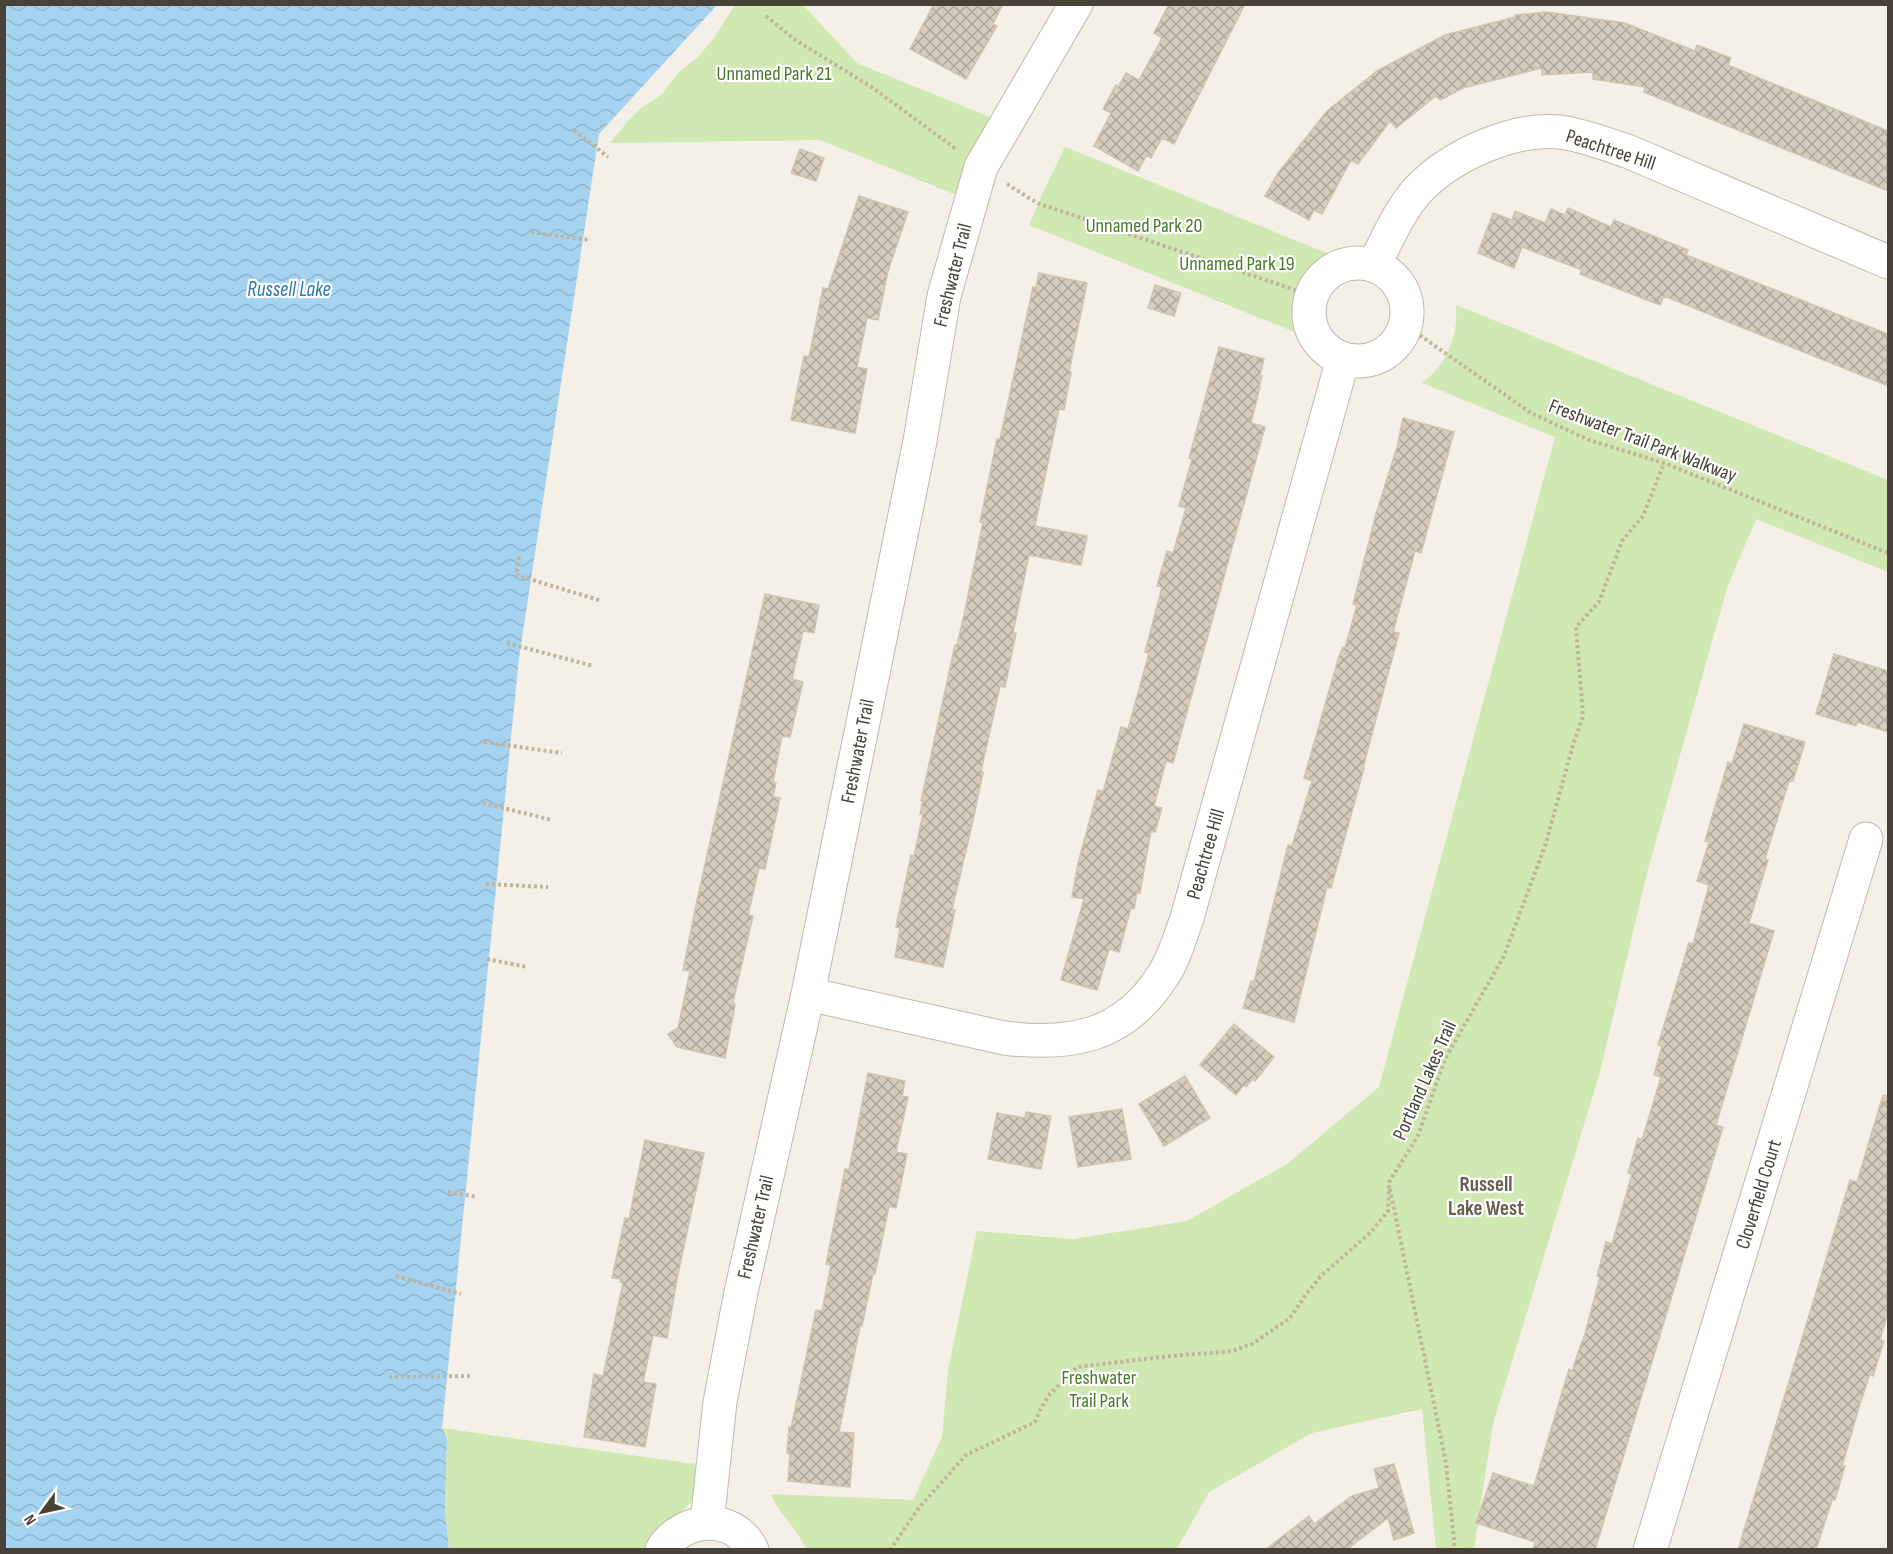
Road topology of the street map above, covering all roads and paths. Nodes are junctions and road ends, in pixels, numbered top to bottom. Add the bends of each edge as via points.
1 (1076, 4) edge
2 (766, 16) dead end
3 (574, 130) dead end
4 (608, 157) dead end
5 (981, 167) junction
6 (531, 232) dead end
7 (589, 240) dead end
8 (1888, 262) edge
9 (1374, 265) junction
10 (1312, 296) junction
11 (1405, 325) junction
12 (1343, 359) junction
13 (1664, 463) junction
14 (1888, 552) edge
15 (519, 557) dead end
16 (602, 601) dead end
17 (507, 643) dead end
18 (593, 666) dead end
19 (484, 742) dead end
20 (562, 753) dead end
21 (483, 803) dead end
22 (552, 820) dead end
23 (1866, 839) dead end
24 (486, 884) dead end
25 (548, 887) dead end
26 (488, 958) dead end
27 (527, 967) dead end
28 (808, 994) junction
29 (1389, 1182) junction
30 (448, 1192) dead end
31 (477, 1197) dead end
32 (396, 1276) dead end
33 (461, 1294) dead end
34 (470, 1376) dead end
35 (389, 1377) dead end
36 (707, 1523) junction
37 (662, 1550) edge
38 (752, 1550) edge
39 (890, 1550) edge
40 (1455, 1550) edge
41 (1650, 1550) edge

1 - 5 street, Freshwater Trail
2 - 5 path
3 - 4 path
5 - 10 path via 1037,203
5 - 28 street, Freshwater Trail via 944,296 918,453
6 - 7 path
8 - 9 street, Peachtree Hill via 1627,151 1582,136 1540,132 1476,150 1436,175 1404,209
9 - 10 street via 1343,265 1329,272
9 - 11 street via 1400,286 1406,302
10 - 12 street via 1311,327 1318,341
11 - 12 street via 1391,349 1377,358
11 - 13 path, Freshwater Trail Park Walkway via 1531,413 1589,440
12 - 28 street, Peachtree Hill via 1187,918 1163,976 1139,1007 1089,1036 1024,1040
13 - 14 path, Freshwater Trail Park Walkway
13 - 29 path, Portland Lakes Trail via 1643,516 1622,542 1599,602 1576,627 1583,716 1546,843 1504,956 1445,1059 1418,1136
15 - 16 path via 516,575
17 - 18 path
19 - 20 path
21 - 22 path
23 - 41 street, Cloverfield Court
24 - 25 path
26 - 27 path
28 - 36 street, Freshwater Trail via 741,1292 720,1402
29 - 39 path, Portland Lakes Trail via 1388,1211 1371,1232 1322,1276 1290,1318 1276,1329 1233,1351 1077,1367 1050,1394 1035,1422 966,1455 918,1509
29 - 40 path via 1446,1463
30 - 31 path
32 - 33 path
34 - 35 path
36 - 37 street via 690,1525 675,1534
36 - 38 street via 738,1533

